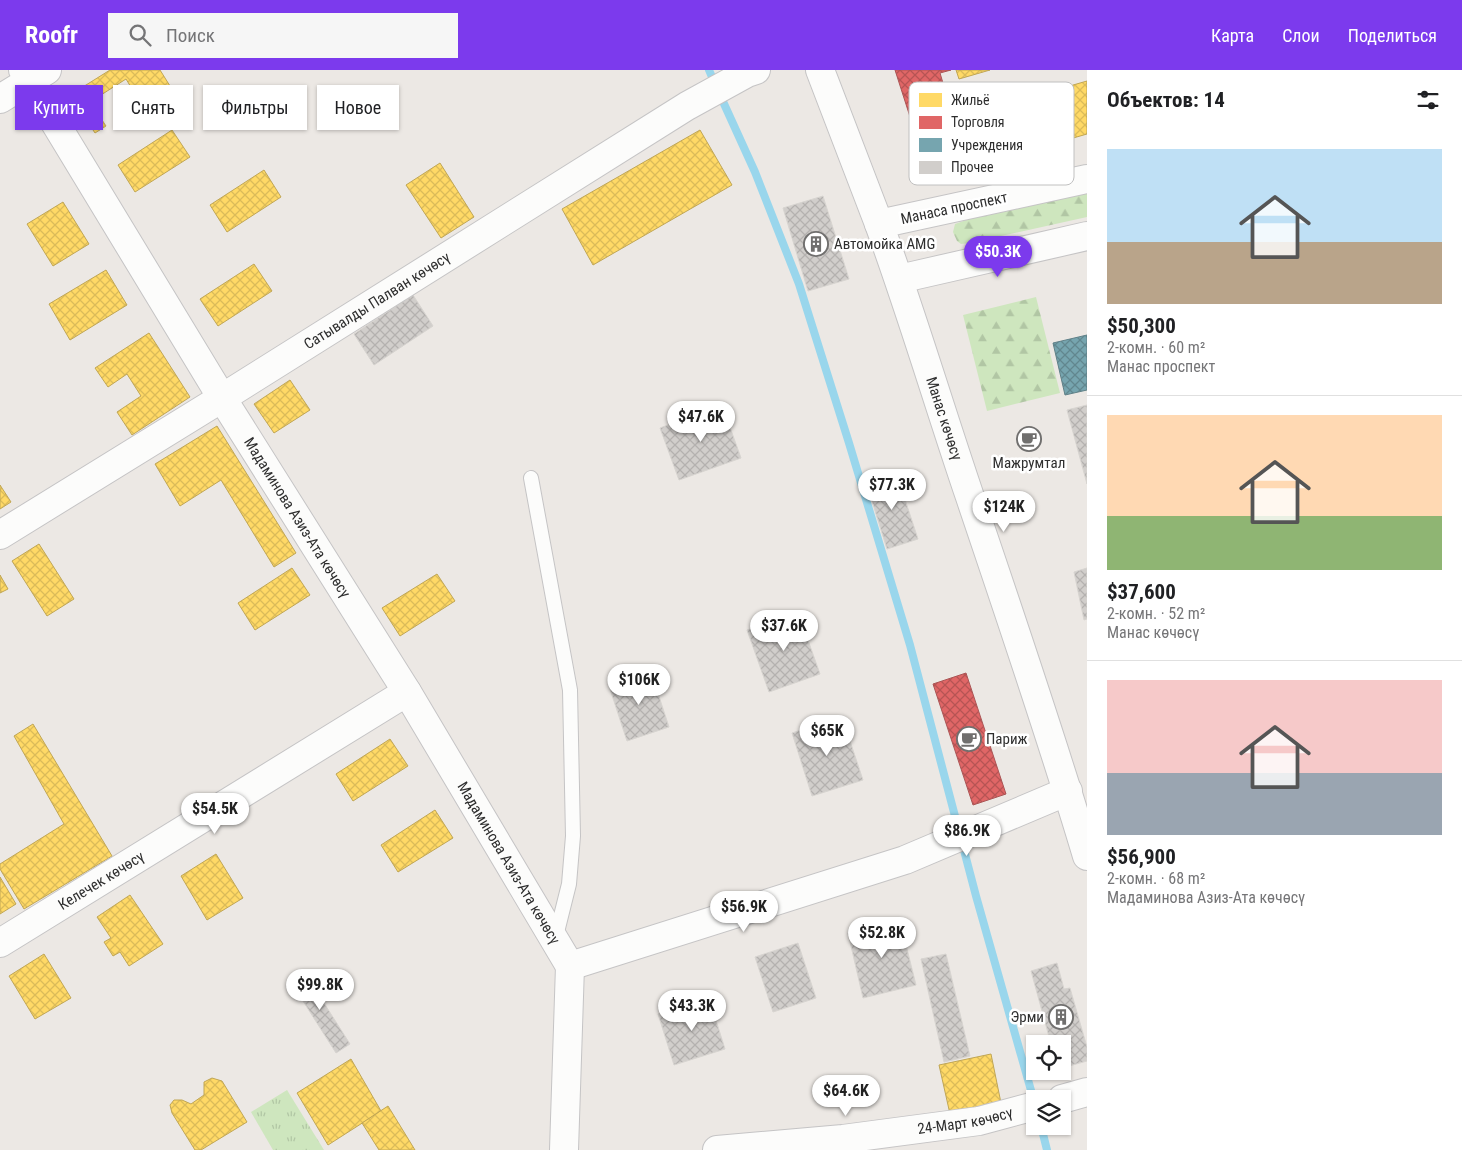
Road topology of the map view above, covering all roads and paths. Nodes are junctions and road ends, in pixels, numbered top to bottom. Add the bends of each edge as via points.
1 (820, 70) edge
2 (752, 71) edge
3 (33, 74) edge
4 (0, 99) edge
5 (1087, 179) edge
6 (1074, 182) edge
7 (1059, 185) edge
8 (879, 224) junction
9 (1087, 236) edge
10 (899, 279) junction
11 (222, 398) junction
12 (531, 478) dead end
13 (0, 535) edge
14 (407, 692) junction
15 (1068, 790) junction
16 (1087, 856) edge
17 (555, 940) junction
18 (0, 942) edge
19 (570, 966) junction
20 (1026, 1109) edge
21 (564, 1150) edge
22 (716, 1150) edge

1 - 8 street, Манас көчөсү
2 - 11 street, Сатывалды Палван көчөсү via 687,106
3 - 4 street
3 - 11 street, Мадаминова Азиз-Ата көчөсү
5 - 6 street, Манаса проспект
7 - 8 street, Манаса проспект
8 - 10 street, Манас көчөсү
9 - 10 street
10 - 15 street, Манас көчөсү
11 - 13 street, Сатывалды Палван көчөсү
11 - 14 street, Мадаминова Азиз-Ата көчөсү
12 - 17 lane via 570,690 573,836 569,884
14 - 17 street, Мадаминова Азиз-Ата көчөсү
14 - 18 street, Келечек көчөсү
15 - 16 street, Манас көчөсү
15 - 19 street via 905,860
17 - 19 street, Мадаминова Азиз-Ата көчөсү
19 - 21 street
20 - 22 street, 24-Март көчөсү via 979,1122

